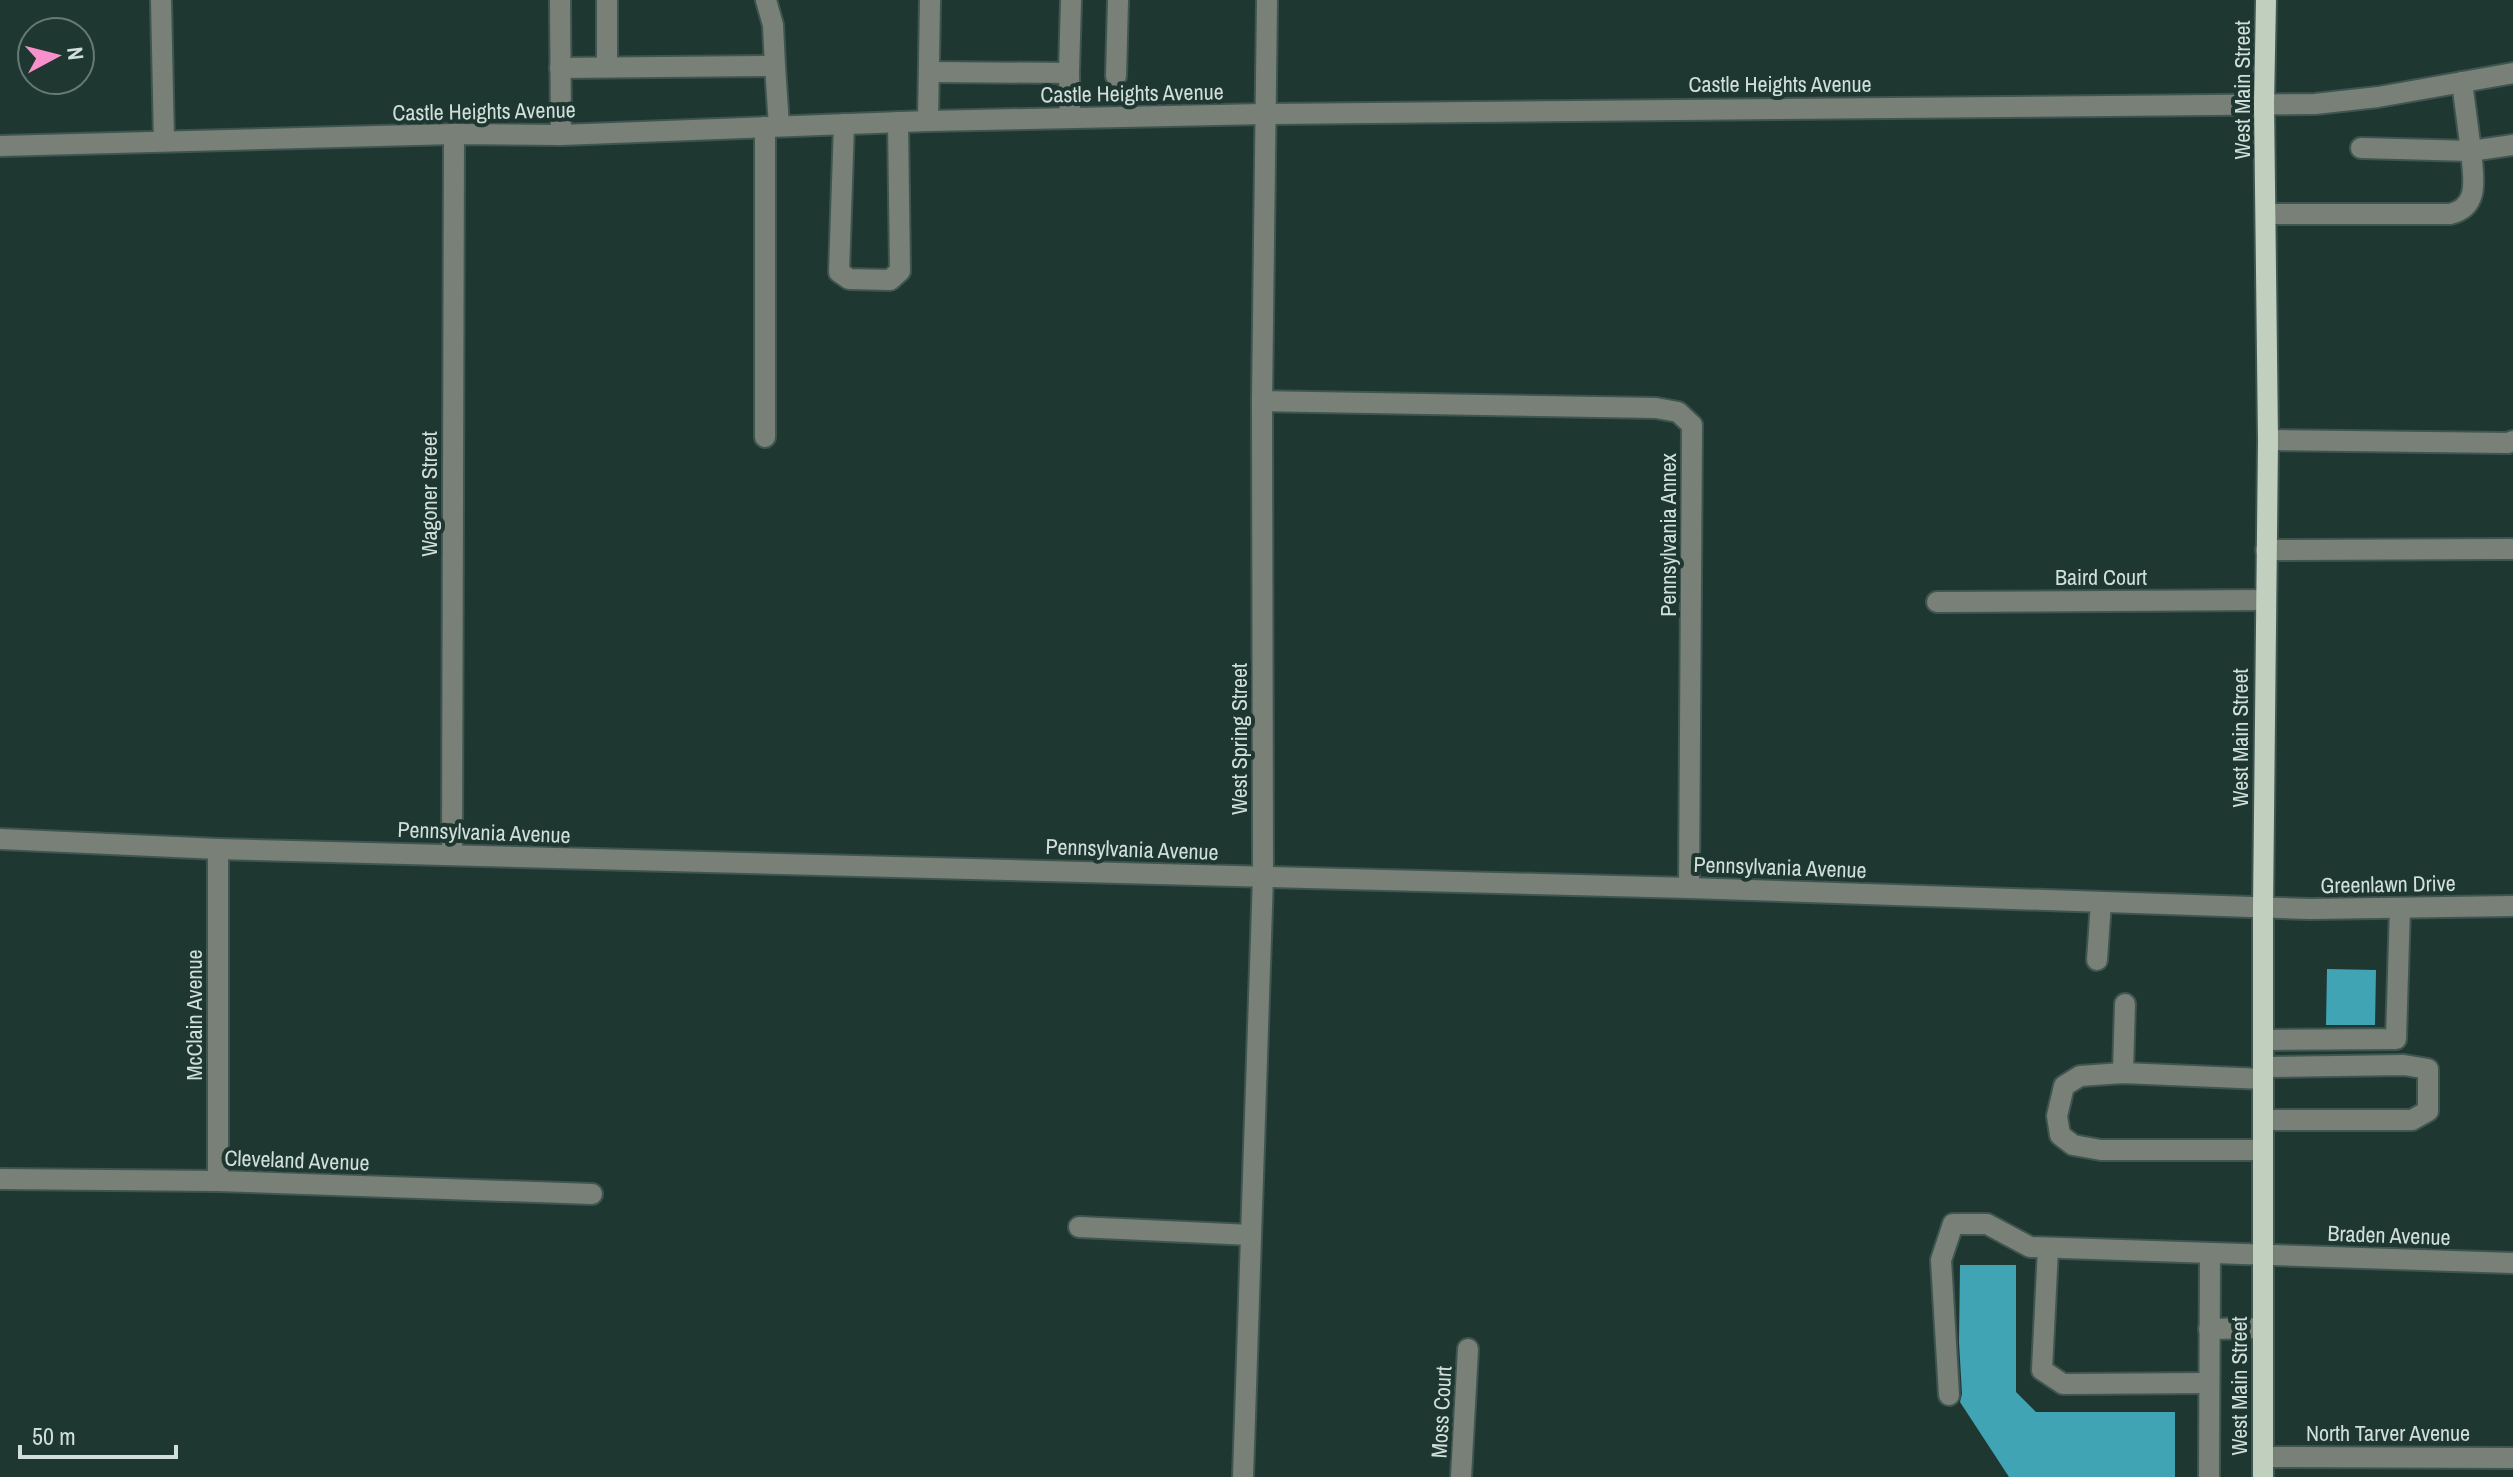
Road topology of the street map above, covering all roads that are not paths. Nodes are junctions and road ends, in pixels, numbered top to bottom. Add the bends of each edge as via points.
1 (161, 0) edge
2 (560, 0) edge
3 (607, 0) edge
4 (766, 0) edge
5 (930, 0) edge
6 (1071, 0) edge
7 (1118, 0) edge
8 (1267, 0) edge
9 (2266, 0) edge
10 (775, 66) junction
11 (607, 67) junction
12 (560, 68) junction
13 (929, 72) junction
14 (1069, 73) junction
15 (2513, 73) edge
16 (1116, 76) dead end
17 (2462, 82) junction
18 (2264, 103) junction
19 (1264, 114) junction
20 (1070, 118) junction
21 (928, 121) junction
22 (898, 122) junction
23 (844, 124) junction
24 (772, 127) junction
25 (454, 134) junction
26 (561, 135) junction
27 (164, 141) junction
28 (2513, 145) edge
29 (0, 146) edge
30 (2361, 148) dead end
31 (2471, 151) junction
32 (2266, 214) junction
33 (1262, 401) junction
34 (765, 437) dead end
35 (2268, 440) junction
36 (2513, 441) edge
37 (2513, 549) edge
38 (2266, 550) junction
39 (2266, 600) junction
40 (1937, 602) dead end
41 (0, 839) edge
42 (218, 849) junction
43 (452, 855) junction
44 (1263, 877) junction
45 (1689, 888) junction
46 (2101, 902) junction
47 (2513, 906) edge
48 (2263, 908) junction
49 (2400, 908) junction
50 (2097, 960) dead end
51 (2125, 1004) dead end
52 (2396, 1039) junction
53 (2263, 1040) junction
54 (2404, 1065) junction
55 (2123, 1073) junction
56 (2263, 1073) junction
57 (2263, 1120) junction
58 (2263, 1150) junction
59 (0, 1179) edge
60 (218, 1181) junction
61 (592, 1194) dead end
62 (1079, 1227) dead end
63 (1251, 1235) junction
64 (2048, 1248) junction
65 (2210, 1254) junction
66 (2264, 1255) junction
67 (2513, 1263) edge
68 (2263, 1328) junction
69 (2209, 1329) junction
70 (1468, 1349) dead end
71 (2209, 1383) junction
72 (1949, 1395) dead end
73 (2513, 1458) edge
74 (2263, 1467) edge
75 (1243, 1477) edge
76 (1461, 1477) edge
77 (2209, 1477) edge

1 - 27 street
2 - 12 street
3 - 11 street
4 - 10 street
5 - 13 street
6 - 14 street
7 - 16 street
8 - 19 street, West Spring Street
9 - 18 main road, West Main Street
10 - 11 street
10 - 24 street
11 - 12 street
12 - 26 street
13 - 14 street
13 - 21 street
14 - 20 street
15 - 17 street, Castle Heights Avenue
17 - 18 street, Castle Heights Avenue via 2315,104
17 - 31 street
18 - 19 street, Castle Heights Avenue
18 - 32 main road, West Main Street
19 - 20 street, Castle Heights Avenue
19 - 33 street, West Spring Street
20 - 21 street, Castle Heights Avenue
21 - 22 street, Castle Heights Avenue
22 - 23 street, Castle Heights Avenue
22 - 23 street via 900,271 890,280 849,279 839,272
23 - 24 street, Castle Heights Avenue
24 - 26 street, Castle Heights Avenue
24 - 34 street
25 - 26 street, Castle Heights Avenue
25 - 27 street, Castle Heights Avenue
25 - 43 street, Wagoner Street
27 - 29 street, Castle Heights Avenue
28 - 31 street
30 - 31 street
31 - 32 street via 2474,187 2461,211
32 - 35 main road, West Main Street
33 - 44 street, West Spring Street
33 - 45 street, Pennsylvania Annex via 1656,408 1678,412 1692,425
35 - 36 street
35 - 38 main road, West Main Street
37 - 38 street
38 - 39 main road, West Main Street
39 - 40 street, Baird Court
39 - 48 main road, West Main Street
41 - 42 street, Pennsylvania Avenue
42 - 43 street, Pennsylvania Avenue
42 - 60 street, McClain Avenue
43 - 44 street, Pennsylvania Avenue
44 - 45 street, Pennsylvania Avenue
44 - 63 street, West Spring Street
45 - 46 street, Pennsylvania Avenue
46 - 48 street, Pennsylvania Avenue
46 - 50 street
47 - 49 street, Greenlawn Drive
48 - 49 street, Greenlawn Drive
48 - 53 main road, West Main Street
49 - 52 street
51 - 55 street
52 - 53 street
52 - 54 street
53 - 56 main road, West Main Street
54 - 56 street via 2306,1066
54 - 57 street via 2428,1069 2428,1111 2412,1120
55 - 56 street
55 - 58 street via 2080,1076 2064,1086 2057,1116 2060,1135 2073,1145 2101,1150
56 - 57 main road, West Main Street
57 - 58 main road, West Main Street
58 - 66 main road, West Main Street
59 - 60 street, Cleveland Avenue
60 - 61 street, Cleveland Avenue
62 - 63 street
63 - 75 street, West Spring Street
64 - 65 street, Braden Avenue
64 - 71 street via 2042,1370 2063,1384
64 - 72 street, Braden Avenue via 2030,1247 1987,1224 1953,1224 1941,1260
65 - 66 street, Braden Avenue
65 - 69 street
66 - 67 street, Braden Avenue
66 - 68 main road, West Main Street
68 - 69 street
68 - 74 main road, West Main Street
69 - 71 street
70 - 76 street, Moss Court
71 - 77 street
73 - 74 street, North Tarver Avenue

